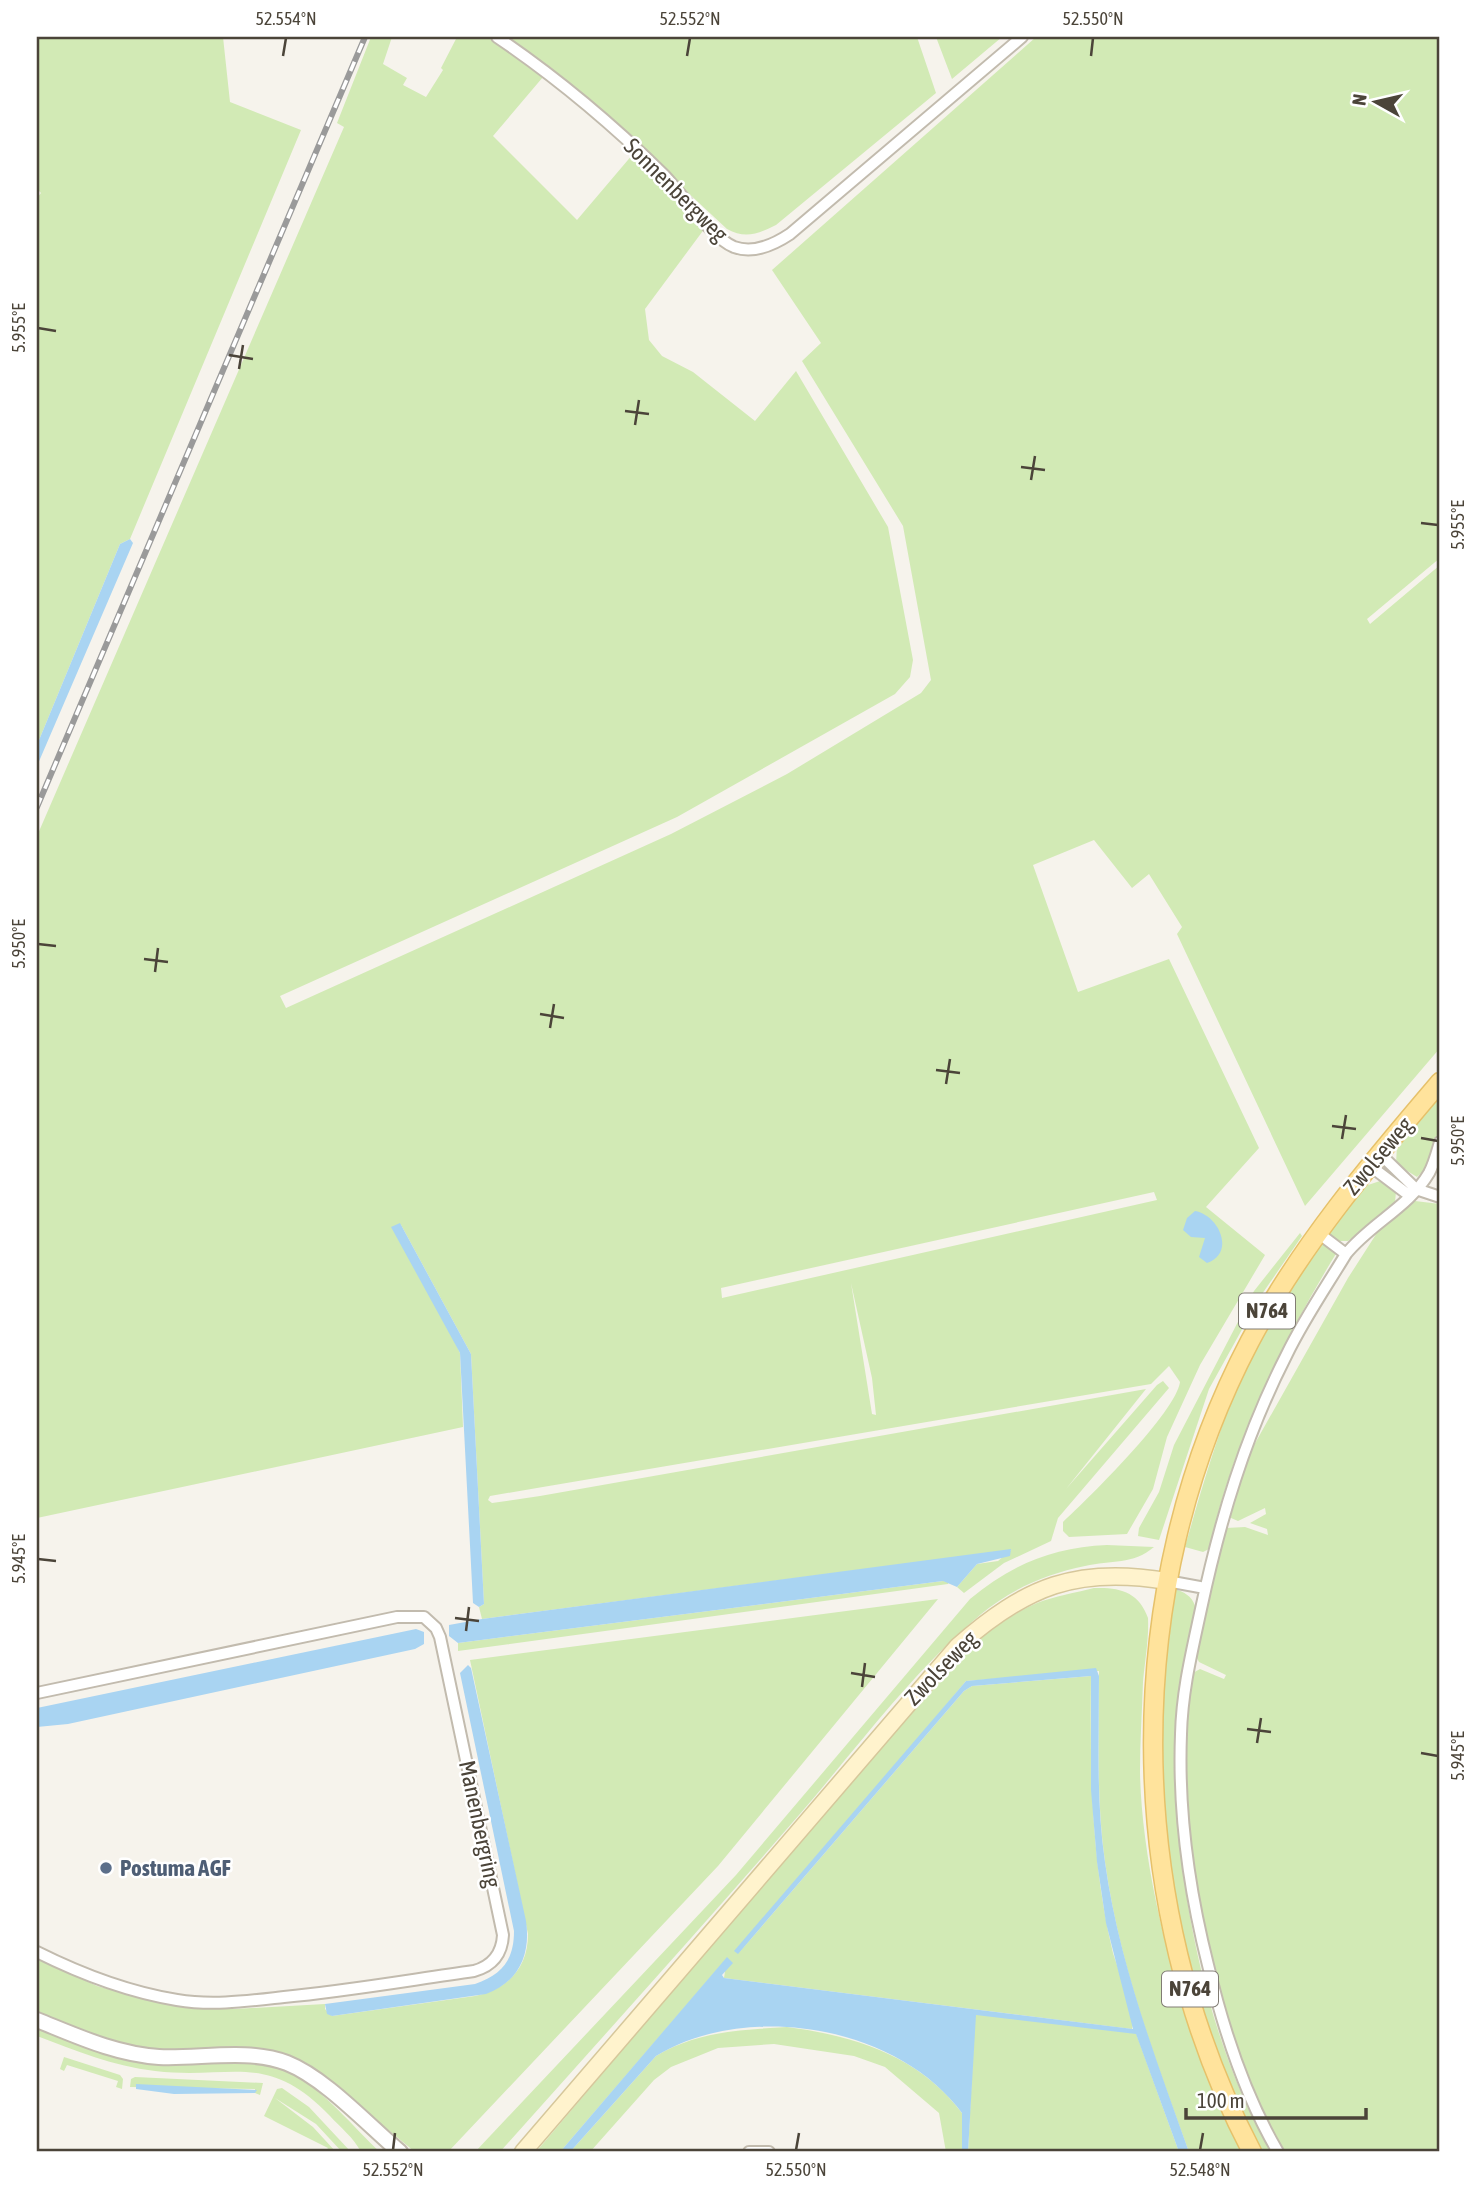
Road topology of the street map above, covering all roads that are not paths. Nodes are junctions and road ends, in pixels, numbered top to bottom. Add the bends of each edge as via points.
1 (497, 37) edge
2 (1022, 37) edge
3 (1440, 1082) edge
4 (1440, 1142) edge
5 (1374, 1159) junction
6 (1413, 1192) junction
7 (1440, 1197) edge
8 (1317, 1231) junction
9 (1346, 1254) junction
10 (1167, 1581) junction
11 (1205, 1588) junction
12 (37, 1693) edge
13 (37, 1952) edge
14 (37, 2020) edge
15 (400, 2152) edge
16 (523, 2152) edge
17 (749, 2152) edge
18 (769, 2152) edge
19 (1252, 2152) edge
20 (1278, 2152) edge

1 - 2 street, Sonnenbergweg via 604,120 726,241 734,247 752,248 776,244 790,234
3 - 5 main road, Zwolseweg / N764
4 - 6 street, Zwolseweg via 1429,1173
5 - 6 street
5 - 8 main road, Zwolseweg / N764
6 - 7 street
6 - 9 street, Zwolseweg
8 - 9 street
8 - 10 main road, Zwolseweg / N764 via 1269,1307 1230,1384 1207,1438
9 - 11 street, Zwolseweg via 1287,1352 1267,1397 1233,1478
10 - 11 street
10 - 16 main road, Zwolseweg via 1119,1574 1074,1579 1029,1594 958,1646
10 - 19 main road, N764 via 1153,1714 1153,1788 1162,1871 1202,2032
11 - 20 street, Zwolseweg via 1185,1685 1181,1735 1187,1859 1223,2017 1262,2124
12 - 13 street, Manenbergring via 397,1616 424,1617 440,1637 503,1935 497,1957 474,1971 229,2003 140,1992
14 - 15 street via 106,2048 138,2054 250,2056 287,2063 315,2080
17 - 18 street

